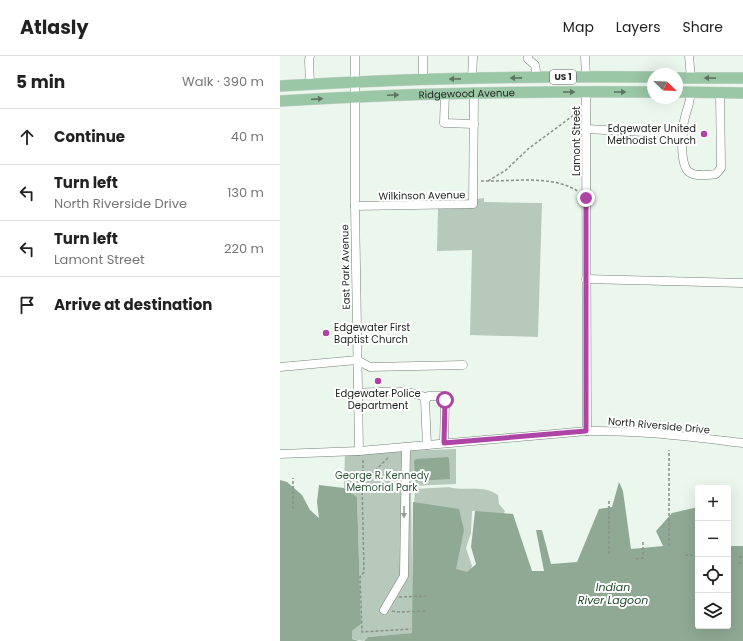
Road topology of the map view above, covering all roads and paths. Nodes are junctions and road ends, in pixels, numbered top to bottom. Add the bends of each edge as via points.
1 (310, 56) edge
2 (355, 56) edge
3 (423, 56) edge
4 (473, 56) edge
5 (528, 56) edge
6 (585, 56) edge
7 (689, 56) edge
8 (537, 77) junction
9 (586, 77) junction
10 (637, 77) junction
11 (647, 77) edge
12 (683, 78) edge
13 (691, 78) junction
14 (743, 78) edge
15 (423, 79) junction
16 (472, 79) junction
17 (354, 82) junction
18 (310, 84) junction
19 (280, 86) edge
20 (474, 92) junction
21 (586, 92) junction
22 (647, 92) edge
23 (683, 92) edge
24 (690, 92) junction
25 (445, 93) junction
26 (720, 93) junction
27 (743, 93) edge
28 (354, 96) junction
29 (280, 101) edge
30 (586, 106) junction
31 (474, 124) junction
32 (586, 129) junction
33 (683, 134) junction
34 (473, 180) junction
35 (488, 181) junction
36 (586, 198) junction
37 (355, 206) junction
38 (586, 279) junction
39 (743, 283) edge
40 (357, 360) junction
41 (463, 365) dead end
42 (280, 367) edge
43 (357, 393) junction
44 (427, 398) junction
45 (586, 431) junction
46 (444, 443) junction
47 (743, 443) edge
48 (427, 445) junction
49 (406, 447) junction
50 (669, 450) dead end
51 (359, 451) junction
52 (280, 454) edge
53 (388, 458) dead end
54 (363, 460) dead end
55 (368, 477) junction
56 (293, 478) dead end
57 (609, 500) dead end
58 (293, 509) dead end
59 (643, 542) dead end
60 (669, 546) dead end
61 (609, 554) dead end
62 (685, 555) dead end
63 (695, 555) edge
64 (739, 557) dead end
65 (743, 557) edge
66 (636, 559) dead end
67 (738, 563) dead end
68 (743, 564) edge
69 (426, 596) dead end
70 (391, 598) junction
71 (384, 610) joint
72 (426, 611) dead end
73 (411, 629) dead end

1 - 18 street
2 - 17 street, East Park Avenue
3 - 15 street
4 - 16 street
5 - 8 street via 535,65
6 - 9 street
7 - 13 street
8 - 9 main road, Ridgewood Avenue / US 1
8 -> 16 main road, Ridgewood Avenue / US 1
9 - 10 main road, Ridgewood Avenue / US 1
10 - 11 main road, Ridgewood Avenue / US 1
10 - 21 main road via 629,81 596,86
12 - 13 main road
14 -> 13 main road
16 -> 15 main road, Ridgewood Avenue / US 1
15 - 17 main road, Ridgewood Avenue / US 1
17 - 18 main road, Ridgewood Avenue / US 1
17 - 28 street, East Park Avenue
18 - 19 main road, Ridgewood Avenue / US 1
20 -> 21 main road, Ridgewood Avenue / US 1
20 - 25 main road, Ridgewood Avenue / US 1
20 - 31 street, Wilkinson Avenue
21 -> 22 main road, Ridgewood Avenue / US 1
21 - 30 street, Lamont Street
23 - 24 main road
24 - 26 main road
24 - 33 street
28 -> 25 main road, Ridgewood Avenue / US 1
25 - 31 street via 444,123
26 - 27 main road
26 - 33 street via 722,160 721,168 716,174 696,174 685,168
29 -> 28 main road, Ridgewood Avenue / US 1
28 - 37 street, East Park Avenue
30 - 32 street, Lamont Street
30 - 35 path via 528,149 506,170
31 - 34 street, Wilkinson Avenue
32 - 33 street
32 - 36 street, Lamont Street
34 - 35 path
34 - 37 street, Wilkinson Avenue via 473,204
35 - 36 path via 554,182 576,190
36 - 38 street, Lamont Street
37 - 40 street, East Park Avenue
38 - 39 street
38 - 45 street, Lamont Street
40 - 41 street via 370,367
40 - 42 street
40 - 43 street, East Park Avenue
43 - 44 street via 399,391
43 - 51 street, East Park Avenue
44 - 46 street via 443,396 445,400
44 - 48 street
45 - 46 street, North Riverside Drive
45 - 47 street, North Riverside Drive via 644,432
46 - 48 street, North Riverside Drive
48 - 49 street, North Riverside Drive
49 - 51 street, North Riverside Drive
49 -> 70 street via 404,576
50 - 60 path
51 - 52 street, North Riverside Drive
53 - 55 path
54 - 55 path via 363,472
55 - 73 path via 362,483 362,632
56 - 58 path
57 - 61 path
59 - 66 path via 643,558
62 - 63 path
64 - 65 path
67 - 68 path
69 - 70 path
70 - 71 street
71 - 72 path

